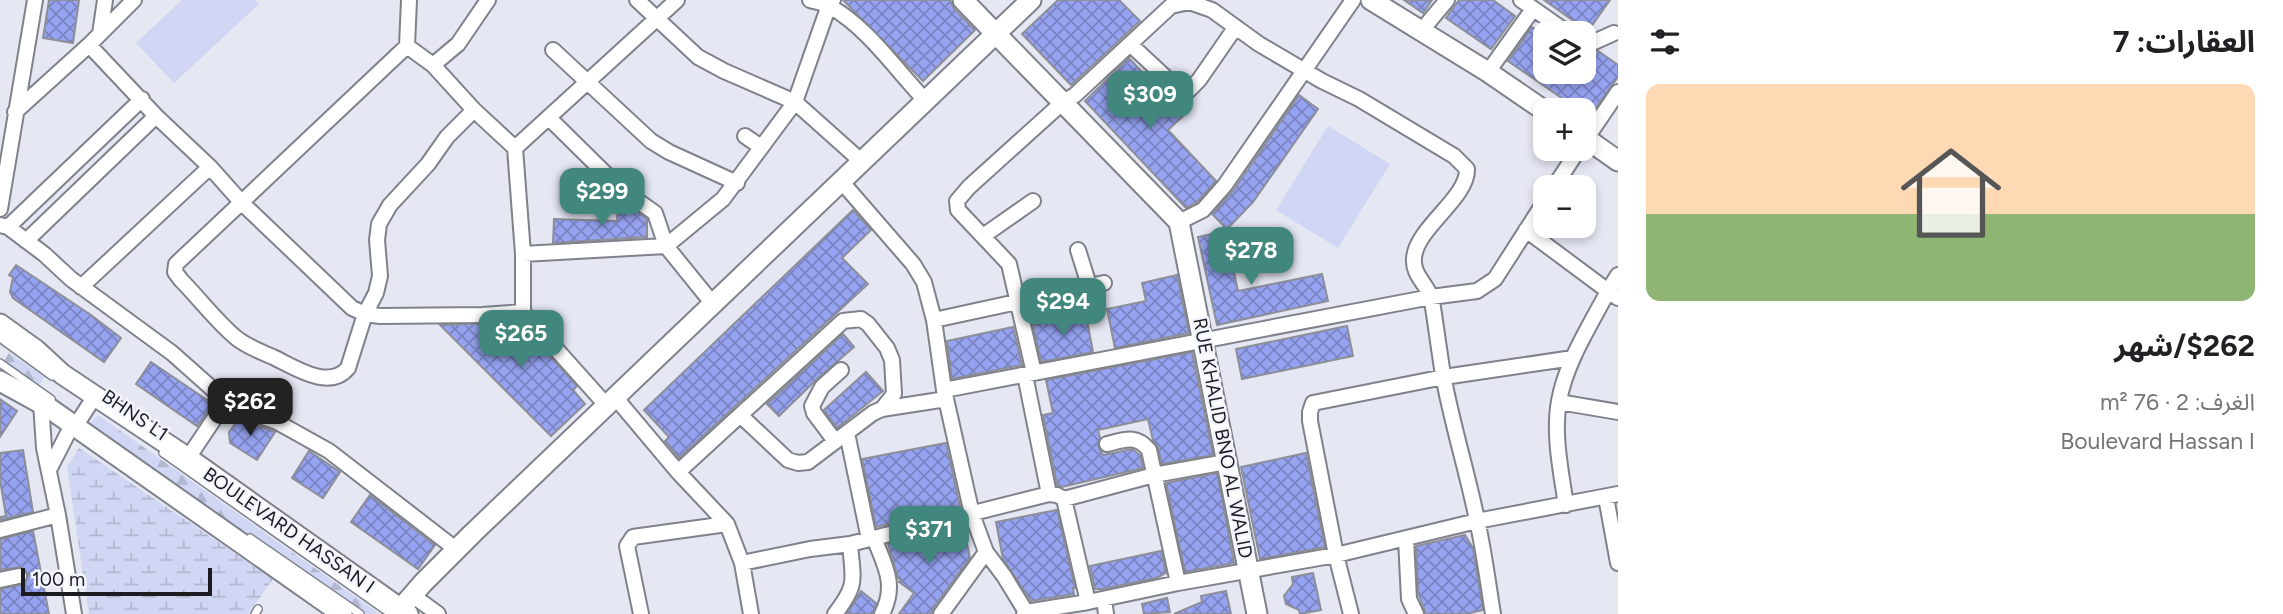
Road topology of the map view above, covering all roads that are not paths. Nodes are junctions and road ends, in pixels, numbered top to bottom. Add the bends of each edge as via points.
1 (35, 0) edge
2 (105, 0) edge
3 (134, 0) edge
4 (410, 0) edge
5 (488, 0) edge
6 (638, 0) edge
7 (677, 0) edge
8 (810, 0) edge
9 (963, 0) edge
10 (1031, 0) edge
11 (1353, 0) edge
12 (1371, 0) edge
13 (1447, 0) edge
14 (1521, 0) edge
15 (831, 3) edge
16 (1533, 9) junction
17 (658, 18) junction
18 (1550, 21) edge
19 (1235, 28) junction
20 (1422, 30) junction
21 (1617, 32) edge
22 (100, 34) junction
23 (996, 34) junction
24 (1596, 41) edge
25 (1131, 45) junction
26 (89, 46) junction
27 (407, 46) junction
28 (553, 50) dead end
29 (433, 65) junction
30 (1303, 69) junction
31 (1488, 72) junction
32 (589, 82) junction
33 (1618, 92) edge
34 (142, 99) junction
35 (925, 100) junction
36 (795, 102) junction
37 (1062, 103) junction
38 (1533, 103) edge
39 (474, 110) junction
40 (15, 112) junction
41 (156, 116) junction
42 (549, 118) junction
43 (1596, 123) edge
44 (745, 136) dead end
45 (761, 146) junction
46 (514, 148) junction
47 (1596, 148) edge
48 (1618, 161) edge
49 (861, 162) junction
50 (210, 167) junction
51 (841, 181) junction
52 (737, 183) junction
53 (1033, 201) dead end
54 (242, 203) junction
55 (0, 209) edge
56 (1533, 219) edge
57 (1179, 222) junction
58 (4, 226) edge
59 (1526, 230) junction
60 (983, 236) junction
61 (26, 241) junction
62 (666, 246) junction
63 (1078, 250) dead end
64 (523, 254) junction
65 (1618, 275) edge
66 (1104, 283) dead end
67 (1088, 285) junction
68 (81, 287) junction
69 (1613, 294) edge
70 (1431, 297) junction
71 (1019, 303) junction
72 (713, 304) junction
73 (523, 312) junction
74 (365, 314) junction
75 (934, 320) junction
76 (0, 324) edge
77 (0, 338) edge
78 (1204, 340) junction
79 (1573, 359) junction
80 (0, 363) edge
81 (841, 370) dead end
82 (1029, 374) junction
83 (1444, 377) junction
84 (0, 381) edge
85 (945, 394) junction
86 (93, 400) junction
87 (226, 401) junction
88 (611, 401) junction
89 (1559, 402) junction
90 (41, 403) junction
91 (882, 409) junction
92 (1618, 412) edge
93 (740, 415) junction
94 (76, 422) junction
95 (135, 433) dead end
96 (841, 437) junction
97 (1107, 444) dead end
98 (156, 448) dead end
99 (188, 458) junction
100 (1226, 462) junction
101 (50, 468) junction
102 (678, 472) junction
103 (1154, 475) junction
104 (171, 483) dead end
105 (1049, 494) junction
106 (1612, 496) edge
107 (1064, 499) junction
108 (1566, 505) junction
109 (972, 514) junction
110 (58, 515) junction
111 (1477, 521) junction
112 (727, 524) junction
113 (238, 529) dead end
114 (0, 530) edge
115 (872, 538) junction
116 (1406, 539) junction
117 (850, 544) junction
118 (457, 550) junction
119 (986, 552) junction
120 (1336, 555) junction
121 (742, 563) junction
122 (1618, 563) edge
123 (1250, 571) junction
124 (19, 576) dead end
125 (0, 580) edge
126 (1178, 583) junction
127 (1088, 602) junction
128 (1105, 607) edge
129 (401, 609) edge
130 (1025, 613) edge
131 (74, 614) edge
132 (342, 614) edge
133 (360, 614) edge
134 (438, 614) edge
135 (641, 614) edge
136 (751, 614) edge
137 (835, 614) edge
138 (882, 614) edge
139 (941, 614) edge
140 (1257, 614) edge
141 (1351, 614) edge
142 (1416, 614) edge
143 (1493, 614) edge

1 - 40 street
2 - 22 street
3 - 22 street
4 - 27 street
5 - 29 street via 458,44
6 - 17 street
7 - 17 street
8 - 15 street
9 - 23 street
10 - 23 street
11 - 30 street
12 - 20 street
13 - 20 street
14 - 16 street
15 - 35 street
15 - 36 street
16 - 18 street
16 - 31 street
17 - 32 street
17 - 36 street via 709,64
19 - 25 street via 1212,10 1183,2 1171,6
19 - 25 street via 1199,80 1186,91
19 - 30 street
20 - 31 street
21 - 24 street
22 - 26 street
23 - 35 street
23 - 37 street
25 - 37 street
26 - 34 street
26 - 40 street
27 - 29 street
27 - 54 street
28 - 32 street
29 - 39 street
30 - 57 street via 1225,185 1203,209
30 - 70 street via 1387,114 1465,164 1463,185 1415,251 1415,270
31 - 38 street
32 - 42 street
32 - 52 street via 658,146
33 - 43 street
34 - 41 street
34 - 58 street
35 - 49 street
36 - 45 street
36 - 49 street
37 - 57 street
37 - 60 street via 957,201 958,210
39 - 46 street
39 - 74 street via 390,205 379,224 380,275
40 - 55 street
41 - 50 street
41 - 61 street
42 - 46 street
42 - 62 street via 621,189 654,212
44 - 45 street
45 - 52 street
46 - 64 street
47 - 48 street
49 - 51 street
50 - 54 street
50 - 68 street
51 - 72 street
51 - 75 street via 920,273
52 - 62 street
53 - 60 street
54 - 74 street via 347,303
54 - 74 street via 176,264 175,272 237,338 294,368 332,378 348,368
56 - 59 street
57 - 78 street, RUE KHALID BNO AL WALID
58 - 61 street
59 - 69 street
59 - 70 street via 1486,286 1461,295
60 - 71 street via 1009,264
61 - 68 street
62 - 64 street
62 - 72 street
63 - 67 street
64 - 73 street
65 - 69 street
66 - 67 street
67 - 71 street
68 - 87 street via 172,353
69 - 79 street
70 - 78 street
70 - 83 street
71 - 75 street
71 - 82 street
72 - 88 street
73 - 74 street
73 - 88 street
75 - 85 street
76 - 86 street, BOULEVARD HASSAN I
77 - 86 lane, BHNS L1
78 - 82 street
78 - 100 street, RUE KHALID BNO AL WALID
79 - 83 street
79 - 89 street
80 - 94 lane, BHNS L1
81 - 96 street via 822,387 812,406
82 - 85 street
82 - 105 street
83 - 111 street
83 - 120 street via 1311,406
84 - 90 street, BOULEVARD HASSAN I
85 - 91 street
85 - 109 street
86 - 94 street
86 - 95 lane, BHNS L1
86 - 99 street, BOULEVARD HASSAN I
87 - 99 street
87 - 118 street via 329,451
88 - 102 street
88 - 118 street
89 - 92 street
89 - 108 street via 1557,430
90 - 94 street, BOULEVARD HASSAN I
90 - 101 street
91 - 93 street via 894,394 892,360 868,324 852,319 833,328
91 - 96 street
93 - 96 street via 788,460 798,463 808,462
93 - 102 street
94 - 101 street
94 - 104 lane, BHNS L1
94 - 132 street, BOULEVARD HASSAN I
96 - 115 street
97 - 103 street via 1129,439 1142,442 1149,450
98 - 129 lane, BHNS L1
99 - 129 street, BOULEVARD HASSAN I
100 - 103 street
100 - 123 street, RUE KHALID BNO AL WALID
101 - 110 street
102 - 112 street
103 - 107 street
103 - 126 street
105 - 107 street
105 - 109 street
106 - 108 street
106 - 122 street
107 - 127 street
108 - 111 street
109 - 115 street
109 - 119 street
110 - 114 street
110 - 131 street
111 - 116 street
111 - 143 street
112 - 121 street
112 - 135 street via 633,537 627,546
113 - 133 lane
115 - 117 street
115 - 138 street via 891,589
116 - 120 street
116 - 142 street via 1409,599
117 - 121 street
117 - 137 street via 853,588
118 - 129 street
119 - 130 street
119 - 139 street
120 - 123 street
120 - 141 street
121 - 136 street
123 - 126 street
123 - 140 street, RUE KHALID BNO AL WALID
124 - 125 street
126 - 128 street
127 - 128 street
127 - 130 street
129 - 134 street

